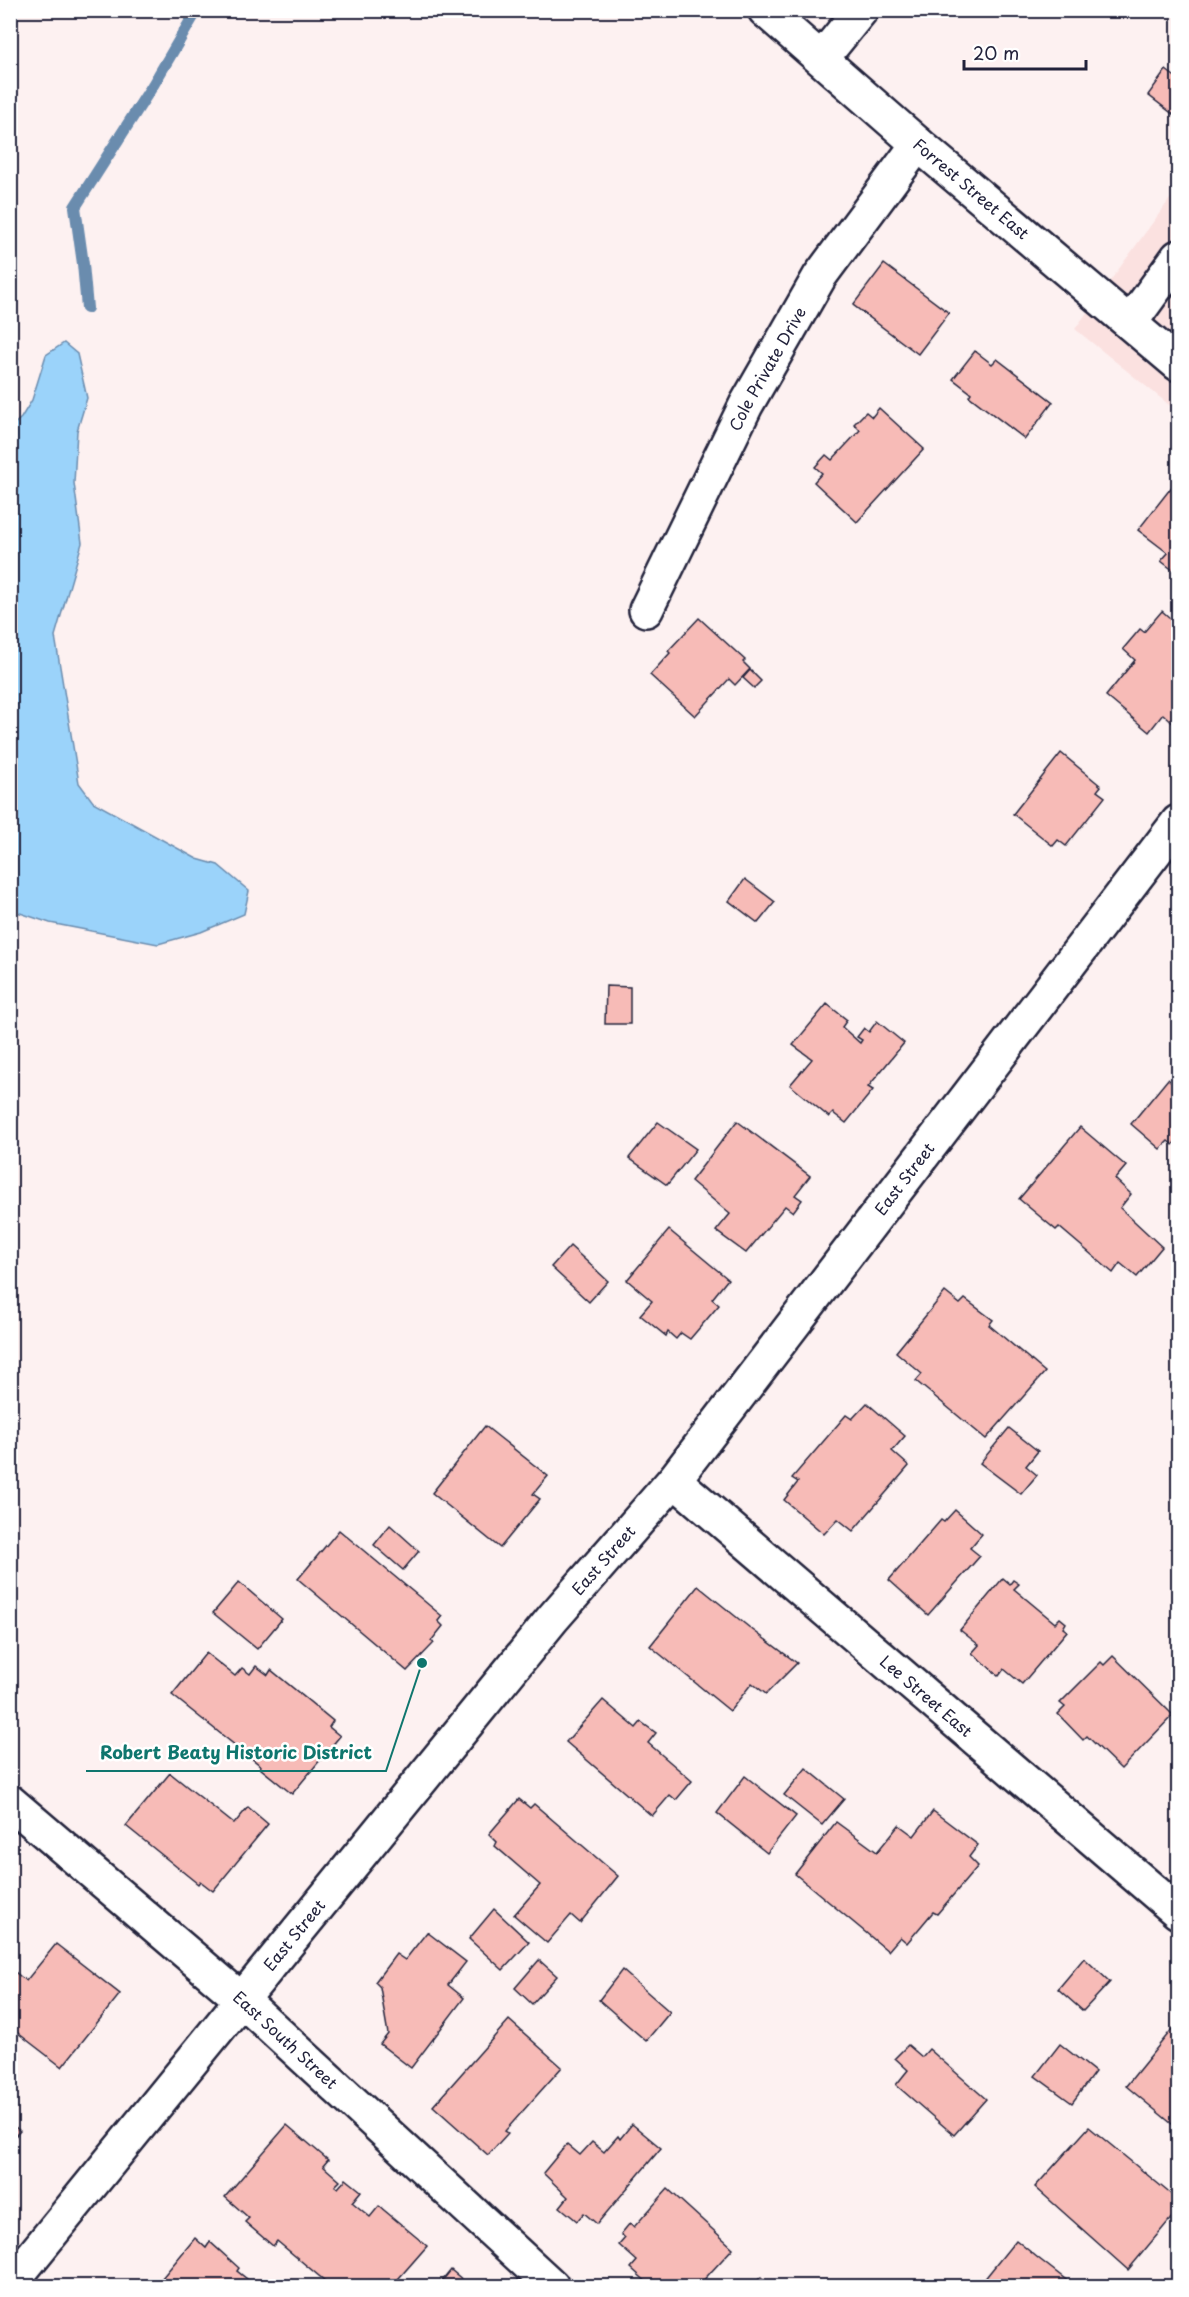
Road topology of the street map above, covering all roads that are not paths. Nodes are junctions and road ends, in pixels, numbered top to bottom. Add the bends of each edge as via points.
1 (765, 10) edge
2 (861, 10) edge
3 (822, 58) junction
4 (918, 144) junction
5 (1179, 257) edge
6 (1130, 323) junction
7 (1179, 364) edge
8 (646, 610) dead end
9 (1179, 822) edge
10 (675, 1479) junction
11 (10, 1802) edge
12 (1179, 1912) edge
13 (242, 2000) junction
14 (10, 2284) edge
15 (552, 2286) edge

1 - 3 street, Forrest Street East
2 - 3 street
3 - 4 street, Forrest Street East
4 - 6 street, Forrest Street East
4 - 8 street, Cole Private Drive via 820,276 746,405
5 - 6 street
6 - 7 street, Forrest Street East
9 - 10 street, East Street
10 - 12 street, Lee Street East
10 - 13 street, East Street via 553,1618
11 - 13 street, East South Street
13 - 14 street, East Street
13 - 15 street, East South Street

